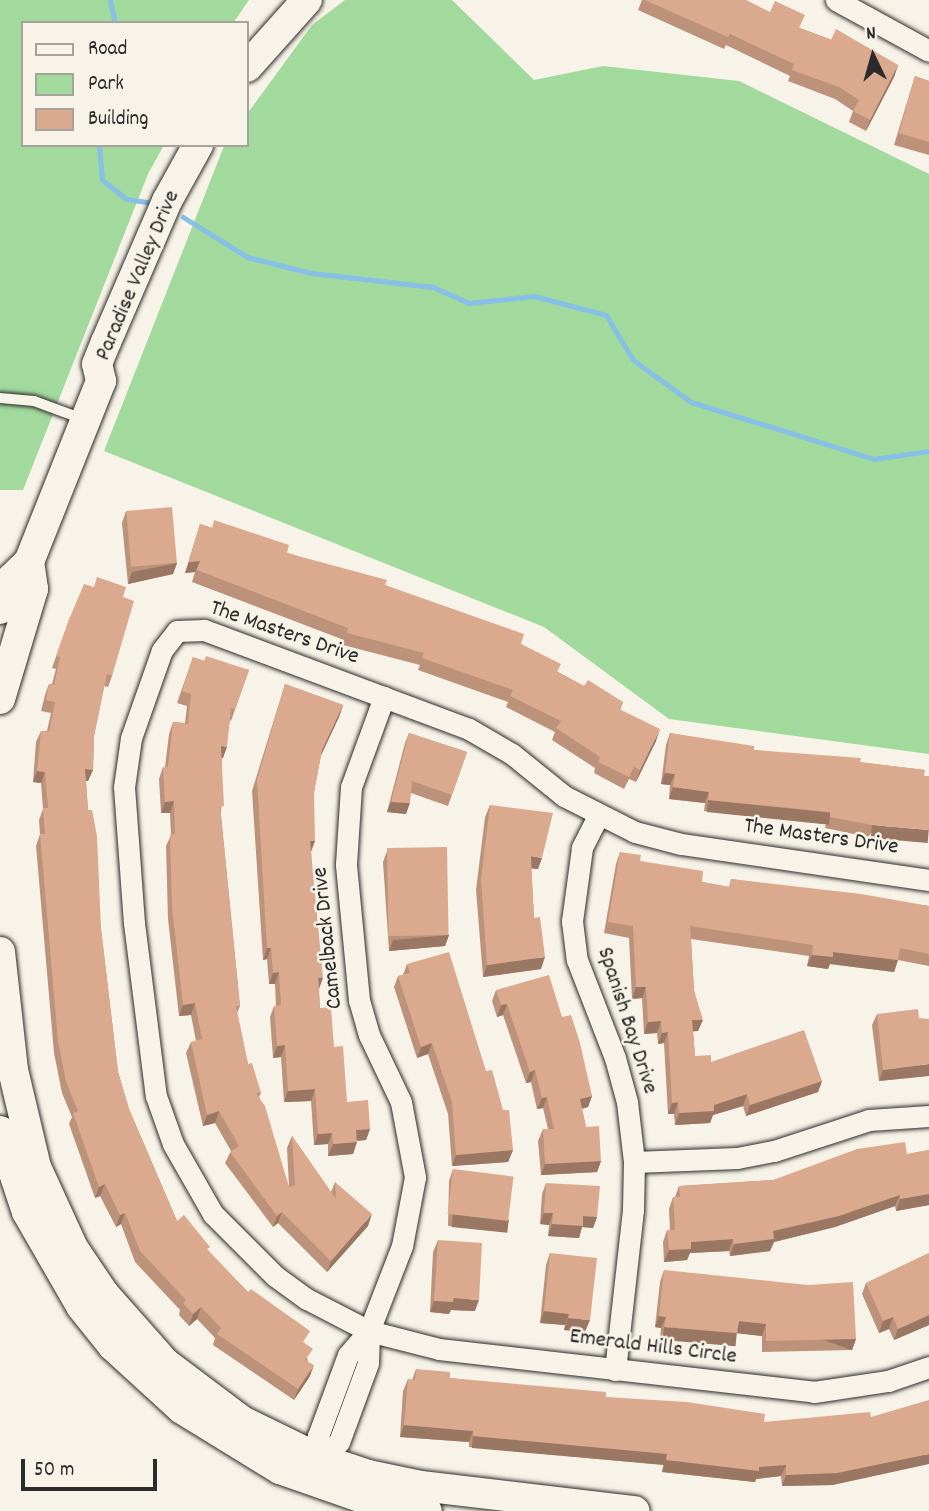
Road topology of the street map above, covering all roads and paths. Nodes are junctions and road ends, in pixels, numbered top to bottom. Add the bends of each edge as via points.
1 (307, 0) edge
2 (836, 0) edge
3 (929, 51) edge
4 (248, 66) edge
5 (197, 147) edge
6 (0, 398) edge
7 (85, 421) junction
8 (29, 562) junction
9 (0, 609) edge
10 (384, 697) junction
11 (0, 699) edge
12 (598, 816) junction
13 (929, 880) edge
14 (0, 952) edge
15 (929, 1116) edge
16 (0, 1131) edge
17 (634, 1162) junction
18 (369, 1331) junction
19 (929, 1367) edge
20 (615, 1370) junction
21 (316, 1470) junction
22 (576, 1508) edge
23 (427, 1511) edge
24 (635, 1511) edge

1 - 4 street
2 - 3 street
5 - 7 street, Paradise Valley Drive via 167,201 97,364 101,382
6 - 7 lane via 34,401
7 - 8 street, Paradise Valley Drive
8 - 9 street, Paradise Valley Drive via 9,581
8 - 11 street, Paradise Valley Drive via 33,589
10 - 12 street, The Masters Drive via 469,729
10 - 18 street, Camelback Drive via 351,787 346,864 359,1000 369,1035 401,1102 415,1177 402,1246
10 - 18 street, The Masters Drive via 204,630 177,631 162,650 147,685 131,738 124,787 148,1057 173,1144 212,1214 246,1251 307,1299
12 - 13 street, The Masters Drive via 681,844
12 - 17 street, Spanish Bay Drive via 582,848 572,920 577,960 624,1091
14 - 21 street via 22,1121 36,1167 74,1248 104,1294 165,1363
15 - 17 street via 869,1120 774,1151 737,1158
16 - 21 street via 27,1212 48,1255 113,1346 182,1409 221,1436
17 - 20 street, Spanish Bay Drive
18 - 20 street, Emerald Hills Circle via 439,1349
18 - 21 street, Camelback Drive via 368,1363 339,1442
19 - 20 street, Emerald Hills Circle via 862,1387 814,1391
21 - 22 street
21 - 23 street via 363,1498
22 - 24 street

